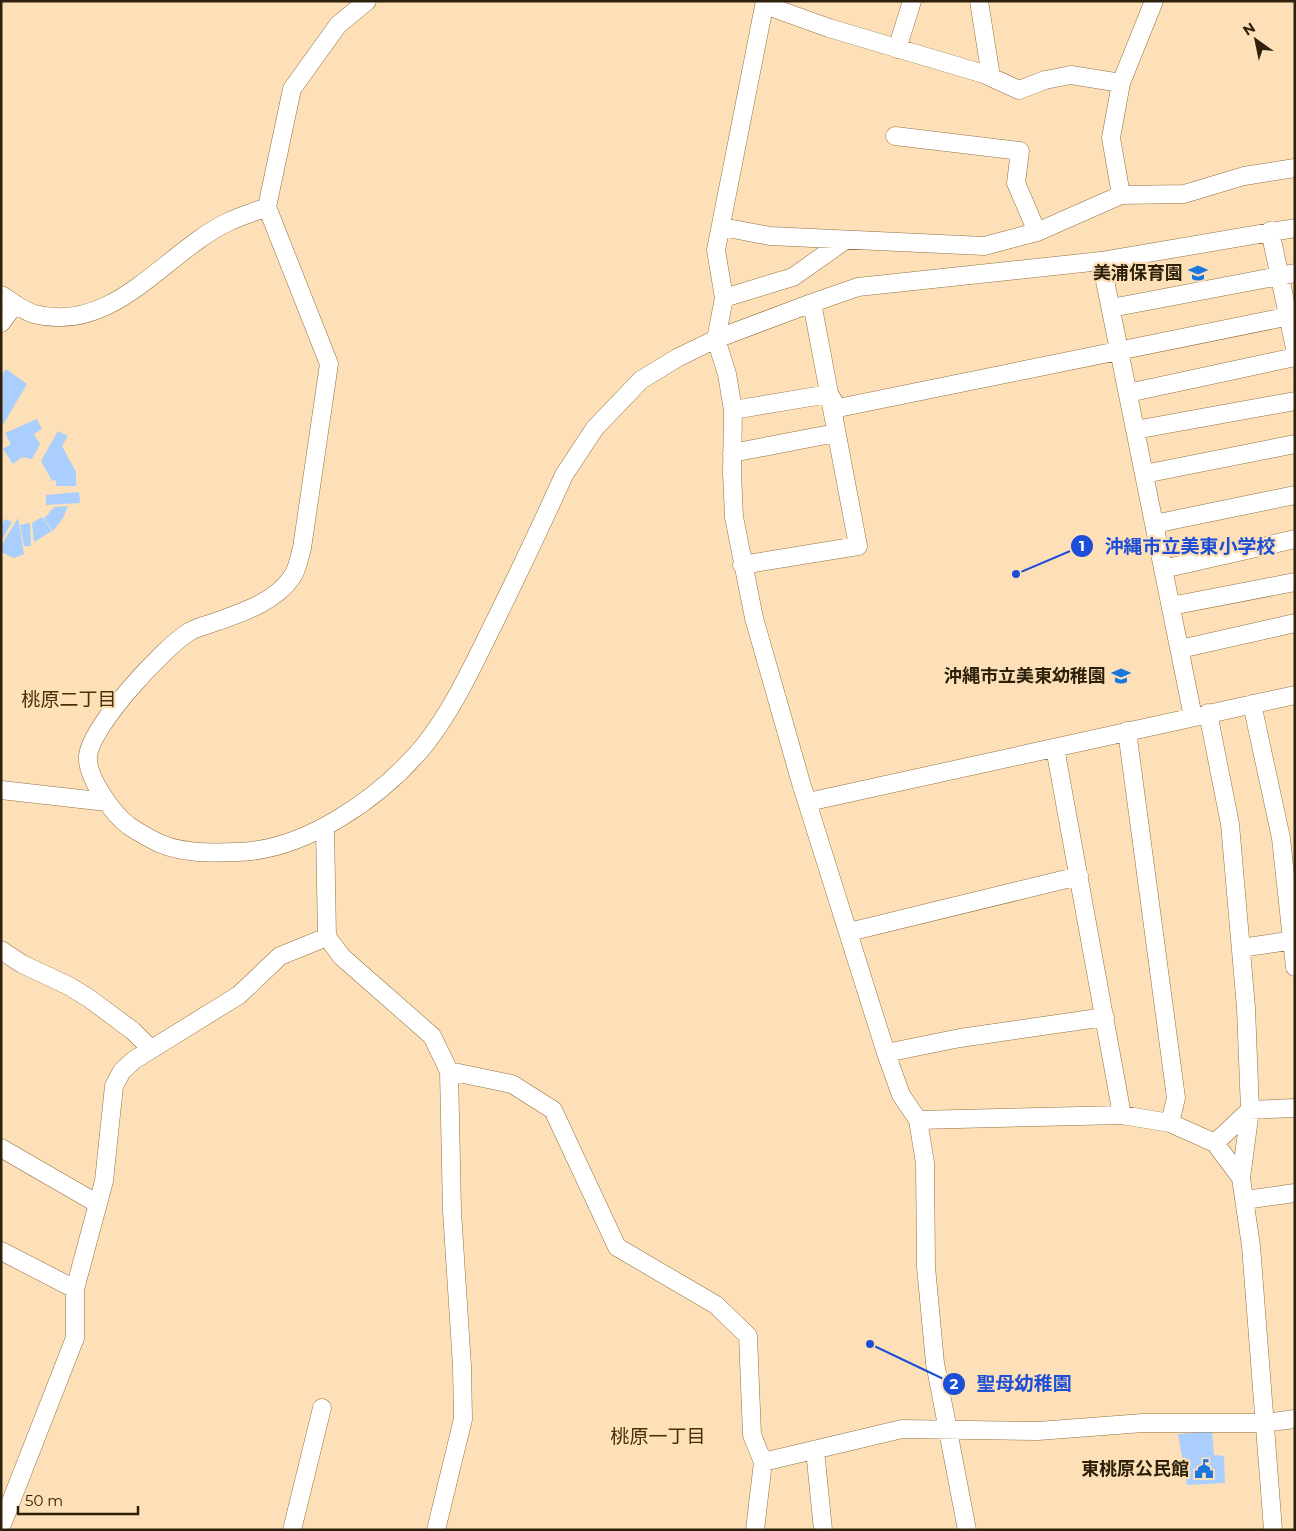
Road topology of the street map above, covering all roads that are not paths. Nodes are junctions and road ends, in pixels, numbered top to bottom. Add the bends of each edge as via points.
1 (367, 1) edge
2 (912, 1) edge
3 (979, 1) edge
4 (1154, 1) edge
5 (765, 3) edge
6 (897, 49) junction
7 (991, 77) junction
8 (1121, 83) junction
9 (895, 136) dead end
10 (1295, 168) edge
11 (1121, 195) junction
12 (268, 207) junction
13 (722, 227) junction
14 (1295, 228) edge
15 (1270, 231) junction
16 (1036, 232) junction
17 (844, 241) junction
18 (1101, 261) junction
19 (1287, 274) edge
20 (724, 298) junction
21 (8, 299) edge
22 (812, 303) junction
23 (1111, 308) junction
24 (1291, 315) edge
25 (1, 323) edge
26 (716, 339) junction
27 (1295, 348) edge
28 (1120, 352) junction
29 (1295, 358) edge
30 (1128, 393) junction
31 (829, 394) junction
32 (1295, 401) edge
33 (733, 410) junction
34 (1135, 430) junction
35 (836, 433) junction
36 (1295, 444) edge
37 (732, 452) junction
38 (1144, 474) junction
39 (1295, 495) edge
40 (1154, 524) junction
41 (1295, 539) edge
42 (742, 565) junction
43 (1163, 569) junction
44 (1295, 582) edge
45 (1171, 606) junction
46 (1295, 623) edge
47 (1180, 649) junction
48 (1295, 695) edge
49 (1252, 704) junction
50 (1201, 715) junction
51 (1128, 732) junction
52 (1055, 748) junction
53 (1, 790) edge
54 (107, 802) junction
55 (808, 802) junction
56 (325, 828) junction
57 (1079, 876) junction
58 (849, 932) junction
59 (327, 937) junction
60 (1293, 940) edge
61 (1241, 948) junction
62 (1, 950) edge
63 (1295, 967) edge
64 (1105, 1017) junction
65 (151, 1049) junction
66 (886, 1054) junction
67 (449, 1071) junction
68 (1295, 1108) edge
69 (1250, 1110) junction
70 (1122, 1115) junction
71 (918, 1120) junction
72 (1170, 1123) junction
73 (1215, 1144) junction
74 (1, 1148) edge
75 (1241, 1178) junction
76 (1295, 1193) edge
77 (1245, 1200) junction
78 (98, 1204) junction
79 (1, 1251) edge
80 (75, 1289) junction
81 (322, 1408) dead end
82 (1295, 1419) edge
83 (1264, 1423) junction
84 (948, 1428) junction
85 (816, 1450) junction
86 (763, 1462) junction
87 (1, 1527) edge
88 (292, 1530) edge
89 (436, 1530) edge
90 (755, 1530) edge
91 (823, 1530) edge
92 (967, 1530) edge
93 (1273, 1530) edge

1 - 12 street via 338,25 292,89
2 - 6 street
3 - 7 street
4 - 8 street
5 - 6 street via 829,28
5 - 13 street
6 - 7 street
7 - 8 street via 1019,90 1071,75
8 - 11 street via 1111,138
9 - 16 street via 1020,151 1016,183
10 - 11 street via 1244,176 1184,194
11 - 16 street
12 - 21 street via 227,222 129,293 96,312 60,317 33,314
12 - 54 street via 328,364 302,548 294,575 279,594 189,632 145,671 108,718 88,757 93,778
13 - 17 street via 770,236
13 - 20 street via 716,250
14 - 15 street
15 - 18 street
15 - 19 street
16 - 17 street via 984,246
17 - 20 street via 793,277
18 - 22 street via 858,287
18 - 23 street
19 - 23 street
19 - 24 street
20 - 26 street
21 - 25 street
22 - 26 street
22 - 31 street
23 - 28 street
24 - 27 street
24 - 28 street
26 - 33 street via 727,374
26 - 56 street via 641,380 594,428 564,475 475,663 424,746 401,770
28 - 30 street
28 - 31 street via 838,408
29 - 30 street
30 - 34 street
31 - 33 street
31 - 35 street
32 - 34 street
33 - 37 street
34 - 38 street
35 - 37 street
35 - 42 street via 858,546
36 - 38 street
37 - 42 street via 734,517
38 - 40 street
39 - 40 street
40 - 43 street
41 - 43 street
42 - 55 street via 754,618
43 - 45 street
44 - 45 street
45 - 47 street
46 - 47 street
47 - 50 street
48 - 49 street
49 - 50 street
49 - 60 street via 1280,838
50 - 51 street
50 - 61 street via 1230,824
51 - 52 street
51 - 72 street via 1176,1098
52 - 55 street
52 - 57 street
53 - 54 street
54 - 56 street via 128,826 158,843 204,853 256,851 291,842
55 - 58 street
56 - 59 street
57 - 58 street
57 - 64 street
58 - 66 street
59 - 65 street via 280,956 239,995
59 - 67 street via 342,957 432,1036
60 - 61 street
60 - 63 street
61 - 69 street
62 - 65 street via 90,999 133,1031
64 - 66 street via 960,1038
64 - 70 street
65 - 78 street via 122,1071 114,1086 104,1181
66 - 71 street via 901,1095
67 - 86 street via 512,1084 553,1110 617,1247 716,1305 748,1336 752,1435
67 - 89 street via 452,1211 463,1419
68 - 69 street
69 - 73 street
69 - 75 street
70 - 71 street
70 - 72 street
71 - 84 street via 925,1163 926,1267 934,1354
72 - 73 street
73 - 75 street
74 - 78 street
75 - 77 street
76 - 77 street
77 - 83 street
78 - 80 street
79 - 80 street
80 - 87 street via 74,1338
81 - 88 street
82 - 83 street
83 - 84 street via 1143,1423 1038,1431
83 - 93 street
84 - 85 street via 902,1429
84 - 92 street
85 - 86 street
85 - 91 street
86 - 90 street

